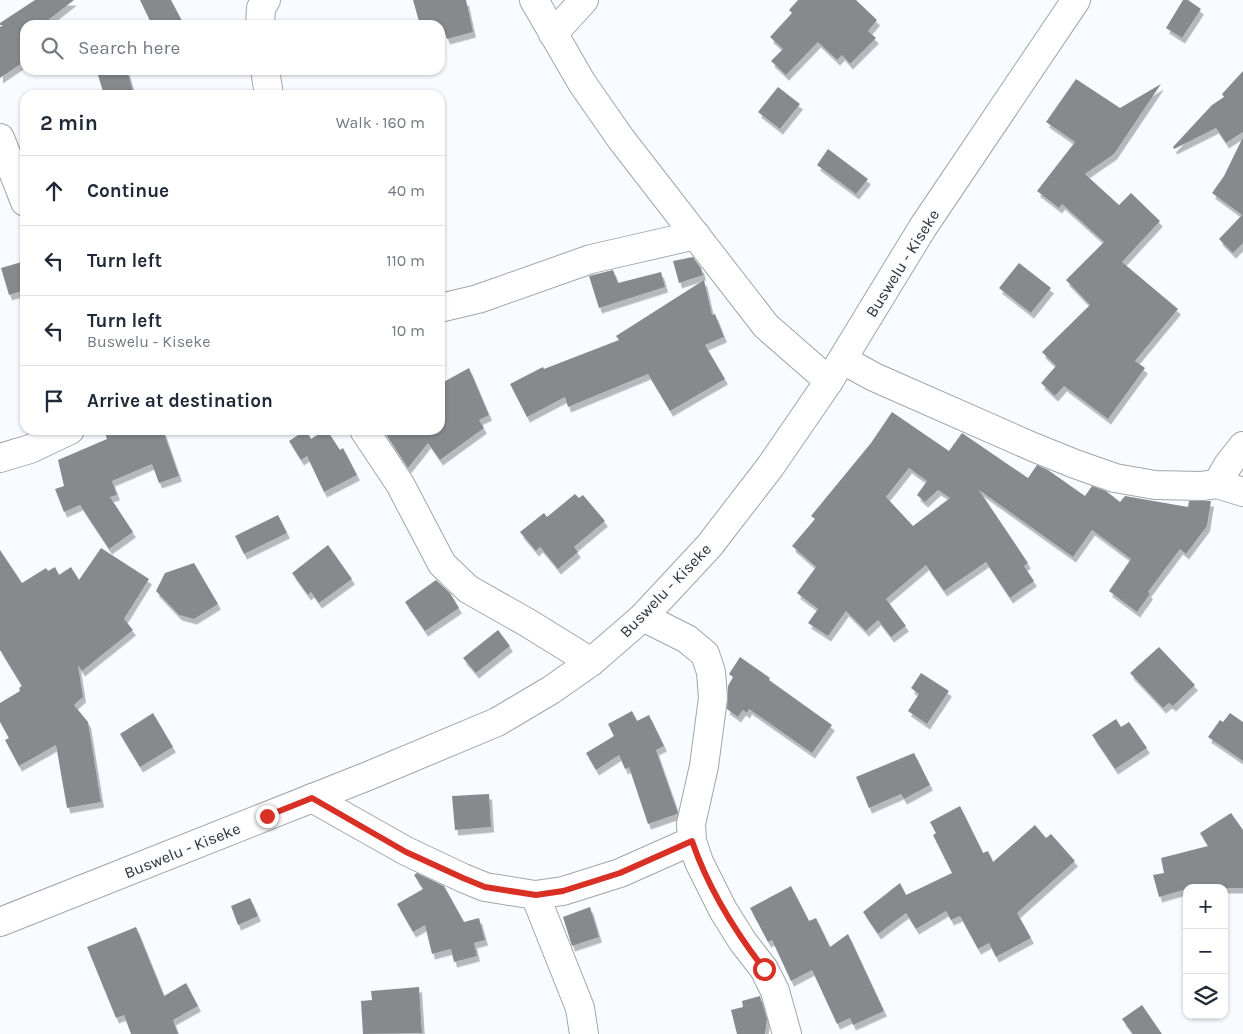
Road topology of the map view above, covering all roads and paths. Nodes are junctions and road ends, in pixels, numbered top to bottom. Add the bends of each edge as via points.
1 (266, 0) edge
2 (534, 0) edge
3 (584, 0) edge
4 (1076, 0) edge
5 (261, 20) edge
6 (553, 34) junction
7 (266, 75) edge
8 (268, 90) edge
9 (0, 138) edge
10 (20, 189) edge
11 (696, 235) junction
12 (445, 307) edge
13 (836, 371) junction
14 (59, 435) edge
15 (367, 435) edge
16 (1243, 446) edge
17 (0, 458) edge
18 (1217, 484) junction
19 (1243, 492) edge
20 (643, 617) junction
21 (591, 662) junction
22 (312, 798) junction
23 (692, 841) junction
24 (536, 895) junction
25 (0, 922) edge
26 (584, 1034) edge
27 (787, 1034) edge

1 - 5 street
2 - 6 street
3 - 6 street
4 - 13 street, Buswelu - Kiseke via 923,227
6 - 11 street via 620,139
7 - 8 street
9 - 10 street
11 - 12 street via 591,259 478,299
11 - 13 street via 766,326
13 - 18 street via 874,378 1033,447 1115,478 1155,485
13 - 20 street, Buswelu - Kiseke via 770,468 709,546
14 - 17 street
15 - 21 street via 400,484 442,564 468,589
16 - 18 street
18 - 19 street
20 - 21 street, Buswelu - Kiseke
20 - 23 street via 687,639 705,654 711,672 713,698 704,766 691,824
21 - 22 street, Buswelu - Kiseke via 497,722
22 - 24 street via 406,852 463,878 485,887
22 - 25 street, Buswelu - Kiseke
23 - 24 street via 620,873 563,891
23 - 27 street via 723,910 764,969 775,991
24 - 26 street via 580,1008

